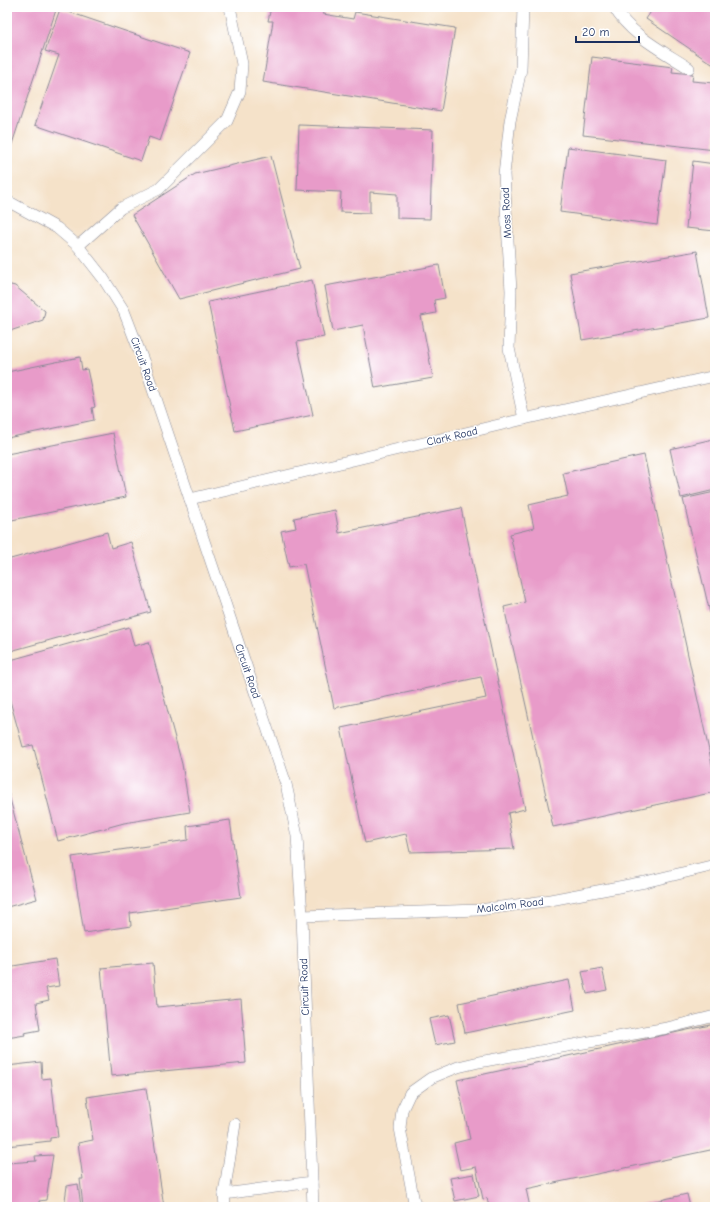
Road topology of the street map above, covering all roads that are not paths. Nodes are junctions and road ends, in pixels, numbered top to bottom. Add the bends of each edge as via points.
1 (230, 7) edge
2 (523, 7) edge
3 (614, 7) edge
4 (689, 68) dead end
5 (7, 202) edge
6 (78, 246) junction
7 (715, 376) edge
8 (524, 419) junction
9 (190, 499) junction
10 (715, 865) edge
11 (302, 916) junction
12 (715, 1016) edge
13 (235, 1124) dead end
14 (312, 1182) junction
15 (224, 1194) junction
16 (225, 1207) edge
17 (313, 1207) edge
18 (416, 1207) edge

1 - 6 lane via 242,64 240,91 227,121 159,188 121,208
2 - 8 lane, Moss Road via 521,68 510,121 504,174 511,291 509,348
3 - 4 lane via 635,31
5 - 6 lane, Circuit Road via 57,228
6 - 9 lane, Circuit Road via 103,278 124,312
7 - 8 lane, Clark Road
8 - 9 lane, Clark Road
9 - 11 lane, Circuit Road via 286,784 297,836
10 - 11 lane, Malcolm Road via 645,882 545,901 479,910
11 - 14 lane, Circuit Road
12 - 18 lane via 667,1028 479,1062 431,1078 410,1093 402,1110 400,1128
13 - 15 lane
14 - 15 lane
14 - 17 lane, Circuit Road
15 - 16 lane

